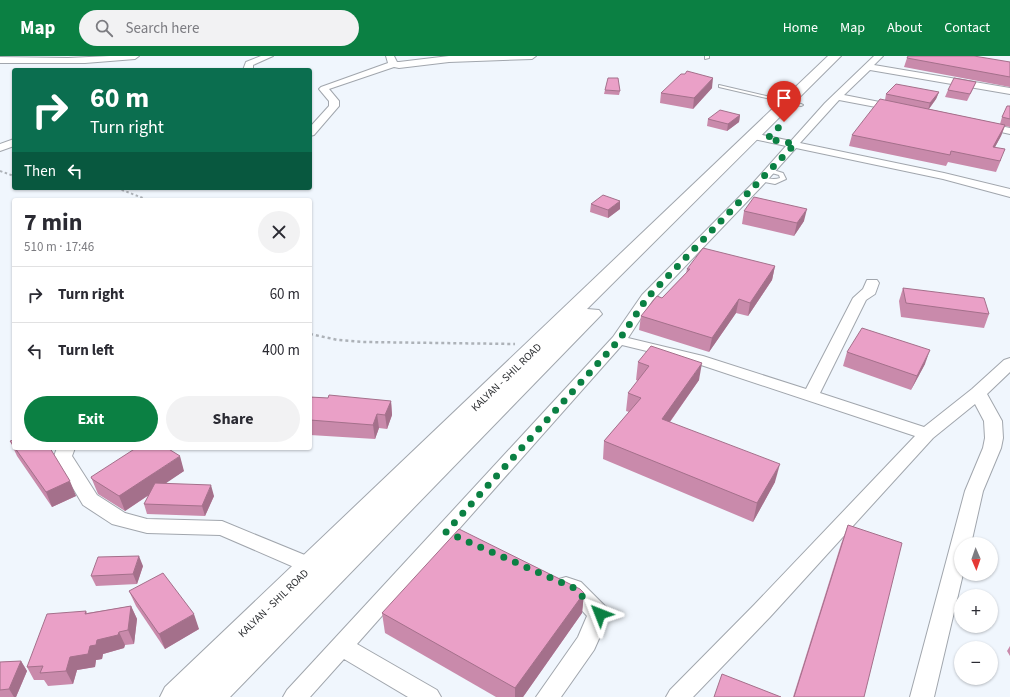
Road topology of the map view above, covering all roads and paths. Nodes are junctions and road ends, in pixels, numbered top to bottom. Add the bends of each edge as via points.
1 (138, 56) edge
2 (269, 56) edge
3 (531, 56) edge
4 (835, 56) edge
5 (848, 56) edge
6 (879, 56) edge
7 (0, 60) edge
8 (133, 60) edge
9 (392, 60) edge
10 (869, 67) junction
11 (248, 68) edge
12 (720, 86) dead end
13 (1010, 91) edge
14 (837, 97) junction
15 (794, 103) junction
16 (908, 110) edge
17 (968, 122) edge
18 (312, 131) edge
19 (1010, 131) edge
20 (760, 137) junction
21 (12, 143) edge
22 (795, 144) junction
23 (0, 148) edge
24 (0, 171) edge
25 (12, 175) edge
26 (122, 190) edge
27 (1010, 193) edge
28 (143, 198) edge
29 (872, 283) dead end
30 (312, 335) edge
31 (619, 340) junction
32 (538, 345) junction
33 (1010, 363) edge
34 (978, 393) junction
35 (810, 397) junction
36 (927, 434) junction
37 (65, 450) edge
38 (446, 532) junction
39 (468, 541) edge
40 (310, 566) junction
41 (546, 576) edge
42 (342, 646) junction
43 (176, 697) edge
44 (209, 697) edge
45 (295, 697) edge
46 (429, 697) edge
47 (548, 697) edge
48 (678, 697) edge
49 (922, 697) edge

1 - 8 street
2 - 11 street via 249,64
3 - 9 street via 449,59 399,65
4 - 15 main road, KALYAN - SHIL ROAD
5 - 15 main road, KALYAN - SHIL ROAD
6 - 10 street
7 - 8 street
9 - 18 street via 326,87 324,90 334,101 334,106
10 - 13 street
10 - 14 street
12 - 15 lane
14 - 16 street
14 - 22 street
15 - 20 main road, KALYAN - SHIL ROAD
17 - 19 street
20 - 22 street
20 - 32 main road, KALYAN - SHIL ROAD
20 - 44 main road, KALYAN - SHIL ROAD
21 - 23 street
22 - 27 street
22 - 31 street via 647,298
24 - 25 path
26 - 28 path
29 - 35 street via 870,291 860,298
30 - 32 path via 342,342 486,342
31 - 35 street via 697,359
31 - 38 street
32 - 40 main road, KALYAN - SHIL ROAD
33 - 34 street
34 - 36 street
34 - 49 street via 993,421 994,438 974,491
35 - 36 street
36 - 48 street
37 - 40 street via 62,456 90,500 119,519 147,526 222,528
38 - 39 street
38 - 42 street
40 - 43 main road, KALYAN - SHIL ROAD
41 - 47 street via 574,588 600,614 586,642
42 - 45 street
42 - 46 street

